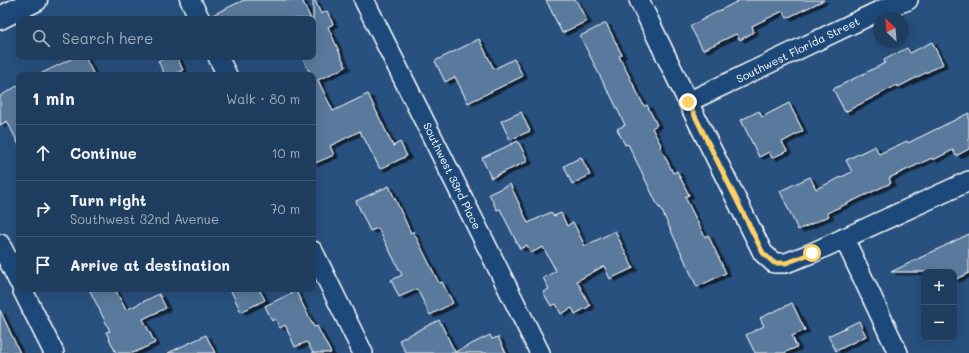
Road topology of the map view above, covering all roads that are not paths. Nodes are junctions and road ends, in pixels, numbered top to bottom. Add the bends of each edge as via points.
1 (36, 0) edge
2 (190, 0) edge
3 (364, 0) edge
4 (639, 0) edge
5 (908, 0) edge
6 (198, 16) edge
7 (0, 18) edge
8 (220, 60) edge
9 (226, 72) edge
10 (688, 102) junction
11 (969, 180) edge
12 (844, 238) junction
13 (0, 244) edge
14 (316, 257) edge
15 (16, 276) edge
16 (24, 292) edge
17 (54, 353) edge
18 (363, 353) edge
19 (540, 353) edge
20 (898, 353) edge

1 - 7 main road
2 - 6 street
3 - 19 street, Southwest 33rd Place
4 - 10 street
5 - 10 street, Southwest Florida Street via 881,10
8 - 9 street
10 - 12 street via 763,253 774,263 786,263
11 - 12 street
12 - 20 street
13 - 15 street
14 - 18 street
16 - 17 street

